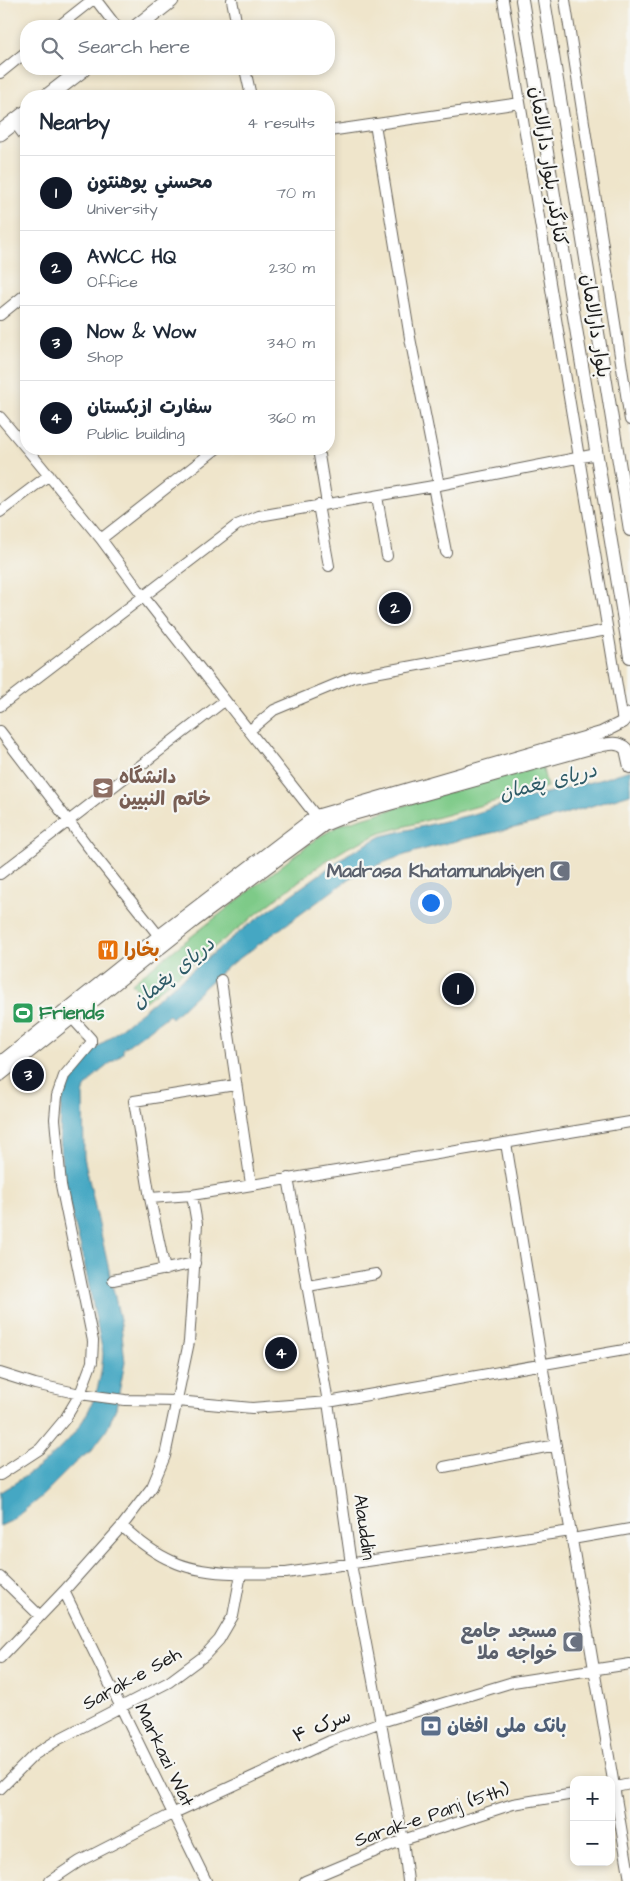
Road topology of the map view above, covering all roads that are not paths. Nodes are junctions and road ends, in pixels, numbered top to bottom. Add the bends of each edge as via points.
1 (92, 0) edge
2 (96, 0) edge
3 (171, 0) edge
4 (232, 0) edge
5 (503, 0) edge
6 (522, 0) edge
7 (544, 0) edge
8 (565, 0) edge
9 (66, 20) edge
10 (111, 20) edge
11 (146, 20) edge
12 (236, 20) edge
13 (20, 57) edge
14 (0, 73) edge
15 (75, 75) edge
16 (246, 75) edge
17 (56, 90) edge
18 (250, 90) edge
19 (520, 102) junction
20 (20, 117) edge
21 (375, 124) junction
22 (335, 130) edge
23 (0, 133) edge
24 (20, 299) edge
25 (0, 315) edge
26 (0, 417) edge
27 (630, 420) edge
28 (20, 440) edge
29 (597, 454) junction
30 (33, 455) edge
31 (208, 455) edge
32 (319, 455) edge
33 (579, 458) junction
34 (49, 474) junction
35 (436, 486) junction
36 (377, 496) junction
37 (323, 505) junction
38 (0, 512) edge
39 (630, 530) edge
40 (101, 539) junction
41 (446, 552) dead end
42 (387, 556) dead end
43 (329, 566) dead end
44 (143, 596) junction
45 (607, 630) junction
46 (630, 657) edge
47 (224, 700) junction
48 (0, 706) edge
49 (626, 718) edge
50 (0, 731) edge
51 (249, 731) junction
52 (630, 766) edge
53 (316, 816) junction
54 (69, 822) junction
55 (0, 874) edge
56 (159, 936) junction
57 (124, 970) junction
58 (221, 980) dead end
59 (72, 1018) junction
60 (2, 1057) edge
61 (0, 1075) edge
62 (235, 1085) junction
63 (630, 1122) edge
64 (506, 1144) junction
65 (288, 1178) junction
66 (251, 1184) junction
67 (192, 1195) junction
68 (150, 1198) junction
69 (195, 1263) junction
70 (165, 1270) junction
71 (376, 1274) dead end
72 (113, 1280) dead end
73 (308, 1286) junction
74 (630, 1349) edge
75 (542, 1364) junction
76 (0, 1373) edge
77 (82, 1394) junction
78 (177, 1401) junction
79 (328, 1402) junction
80 (556, 1445) junction
81 (444, 1467) dead end
82 (0, 1475) edge
83 (122, 1526) junction
84 (630, 1529) edge
85 (571, 1535) junction
86 (351, 1564) junction
87 (241, 1574) junction
88 (0, 1577) edge
89 (64, 1591) junction
90 (40, 1616) junction
91 (0, 1658) edge
92 (630, 1664) edge
93 (594, 1669) junction
94 (121, 1706) junction
95 (381, 1722) junction
96 (611, 1776) edge
97 (630, 1784) edge
98 (615, 1787) edge
99 (0, 1788) edge
100 (570, 1795) edge
101 (615, 1798) edge
102 (174, 1813) junction
103 (403, 1840) junction
104 (630, 1880) edge
105 (50, 1881) edge
106 (206, 1881) edge
107 (305, 1881) edge
108 (408, 1881) edge

1 - 9 street
2 - 10 street
3 - 11 highway
4 - 12 street
5 - 19 street, کنارگذر بلوار دارالامان
6 - 29 main road, بلوار دارالامان
7 - 39 main road, بلوار دارالامان
8 - 27 street
13 - 14 street
15 - 17 highway
16 - 18 street
19 - 21 street
19 - 33 street, کنارگذر بلوار دارالامان
20 - 23 highway
21 - 22 street
21 - 35 street
24 - 25 street
26 - 28 street
29 - 33 street
29 - 46 main road, بلوار دارالامان
30 - 34 street
31 - 40 street
32 - 37 street
33 - 35 street
33 - 45 street, کنارگذر بلوار دارالامان
34 - 38 street
34 - 40 street
35 - 36 street
35 - 41 street
36 - 37 street
36 - 42 street
37 - 43 street
37 - 44 street via 259,516 237,525
40 - 44 street
44 - 47 street
44 - 48 street
45 - 49 street, کنارگذر بلوار دارالامان
45 - 51 street via 353,678 274,710
47 - 51 street
47 - 54 street
49 - 53 main road via 596,734
50 - 54 street
51 - 53 street
52 - 57 main road via 626,749 612,743 346,816 304,838
53 - 56 main road
54 - 55 street
54 - 56 street
56 - 57 main road
57 - 59 main road
57 - 60 main road
58 - 62 street
59 - 61 main road
59 - 77 street via 91,1044 64,1076 57,1096 55,1120 60,1185 92,1341 92,1362
62 - 66 street
62 - 68 street via 134,1101
63 - 64 street
64 - 65 street
64 - 75 street
65 - 66 street
65 - 73 street, Alauddin
66 - 67 street
67 - 68 street
67 - 69 street via 197,1224
68 - 70 street
69 - 70 street
69 - 78 street via 189,1342
70 - 72 street
71 - 73 street
73 - 79 street, Alauddin
74 - 75 street
75 - 79 street
75 - 80 street
76 - 77 street
77 - 78 street via 124,1400
77 - 82 street via 40,1449
78 - 79 street via 252,1408
78 - 83 street via 164,1456 152,1487
79 - 86 street, Alauddin
80 - 81 street
80 - 85 street
83 - 87 street via 140,1543 173,1562
83 - 89 street
84 - 85 street
85 - 86 street
85 - 93 street
86 - 87 street via 286,1573
86 - 95 street, Alauddin
87 - 94 street, Sarak-e Seh via 233,1616 219,1640 204,1656 169,1682
88 - 90 street
89 - 90 street
89 - 94 street, Markazi Wat
90 - 91 street
92 - 93 street, سرک ۴
93 - 95 street, سرک ۴ via 513,1682
93 - 96 street
94 - 99 street, Sarak-e Seh via 34,1755
94 - 102 street, Markazi Wat
95 - 102 street, سرک ۴ via 330,1741
95 - 103 street, Alauddin
97 - 98 street
100 - 103 street, Sarak-e Panj (5th) via 513,1804
101 - 104 street
102 - 105 street, سرک ۴ via 80,1861
102 - 106 street, Markazi Wat
103 - 107 street, Sarak-e Panj (5th)
103 - 108 street, Alauddin

